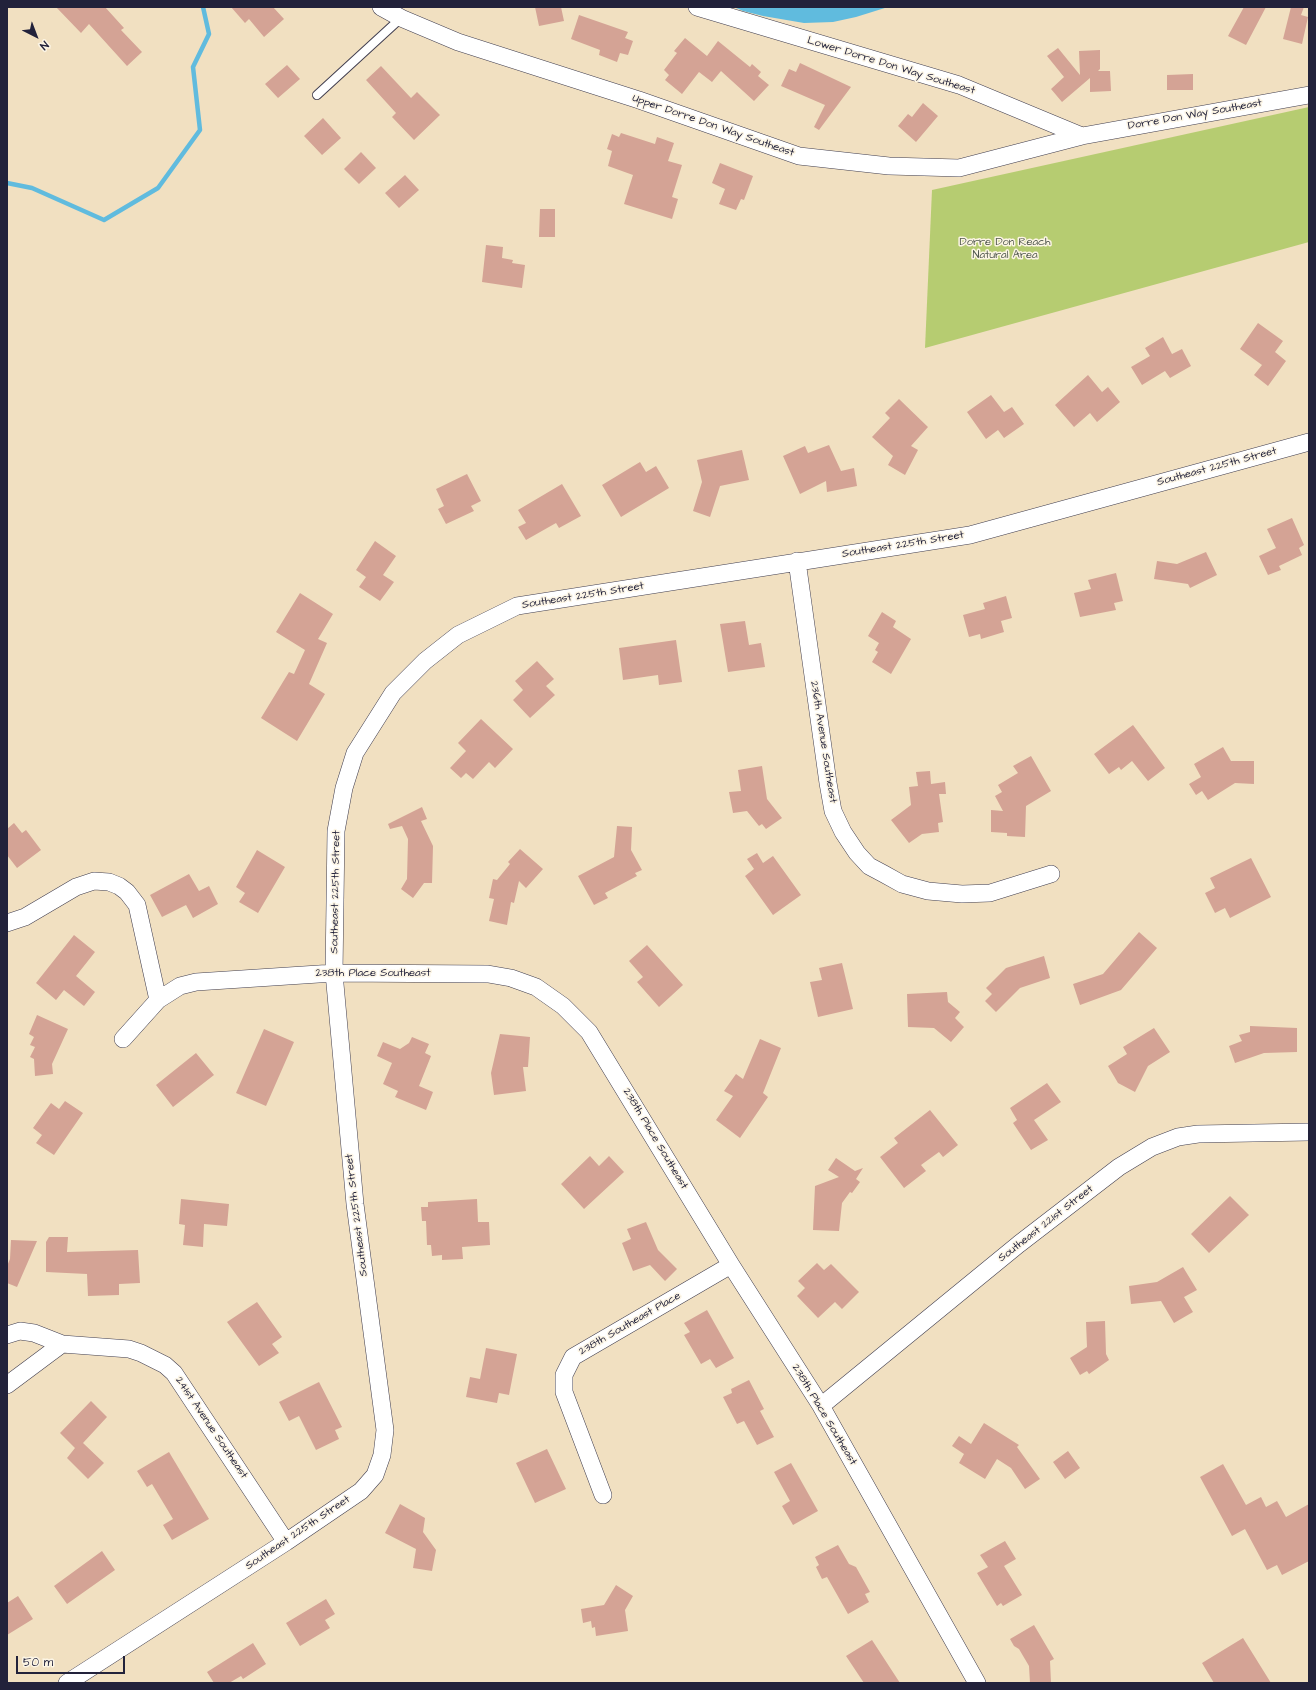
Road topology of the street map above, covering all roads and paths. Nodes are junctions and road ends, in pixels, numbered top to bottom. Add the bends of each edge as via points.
1 (380, 7) edge
2 (696, 7) edge
3 (401, 18) junction
4 (317, 95) dead end
5 (1309, 95) edge
6 (1082, 136) junction
7 (1309, 442) edge
8 (797, 561) junction
9 (1051, 874) dead end
10 (7, 923) edge
11 (334, 973) junction
12 (158, 1000) junction
13 (123, 1039) dead end
14 (1309, 1132) edge
15 (731, 1265) junction
16 (7, 1335) edge
17 (62, 1344) junction
18 (7, 1385) edge
19 (821, 1406) junction
20 (603, 1495) dead end
21 (286, 1542) junction
22 (67, 1683) edge
23 (977, 1683) edge

1 - 3 street, Upper Dorre Don Way Southeast
2 - 6 street, Lower Dorre Don Way Southeast via 959,85
3 - 4 lane
3 - 6 street, Upper Dorre Don Way Southeast via 458,42 639,100 798,156 889,166 959,168
5 - 6 street, Dorre Don Way Southeast
7 - 8 street, Southeast 225th Street via 970,535
8 - 9 street, 236th Avenue Southeast via 833,811 857,853 869,866 902,884 928,891 990,893
8 - 11 street, Southeast 225th Street via 517,606 458,636 425,661 393,694 368,730 355,753 344,788 336,831
10 - 12 street via 25,917 76,887 94,881 119,886 136,905
11 - 12 street, 238th Place Southeast via 196,982 180,986
11 - 15 street, 238th Place Southeast via 488,974 511,978 536,987 563,1006 589,1032
11 - 21 street, Southeast 225th Street via 355,1204 385,1430 382,1456 375,1475 361,1491
12 - 13 street, 238th Place Southeast
14 - 19 street, Southeast 221st Street via 1198,1134 1178,1137 1152,1147 1119,1167 1019,1244
15 - 19 street, 238th Place Southeast
15 - 20 street, 238th Southeast Place via 574,1357 567,1369 564,1375 564,1392
16 - 17 street, 241st Avenue Southeast via 20,1331 34,1333
17 - 18 street
17 - 21 street, 241st Avenue Southeast via 129,1349 165,1365 174,1373
19 - 23 street, 238th Place Southeast
21 - 22 street, Southeast 225th Street

